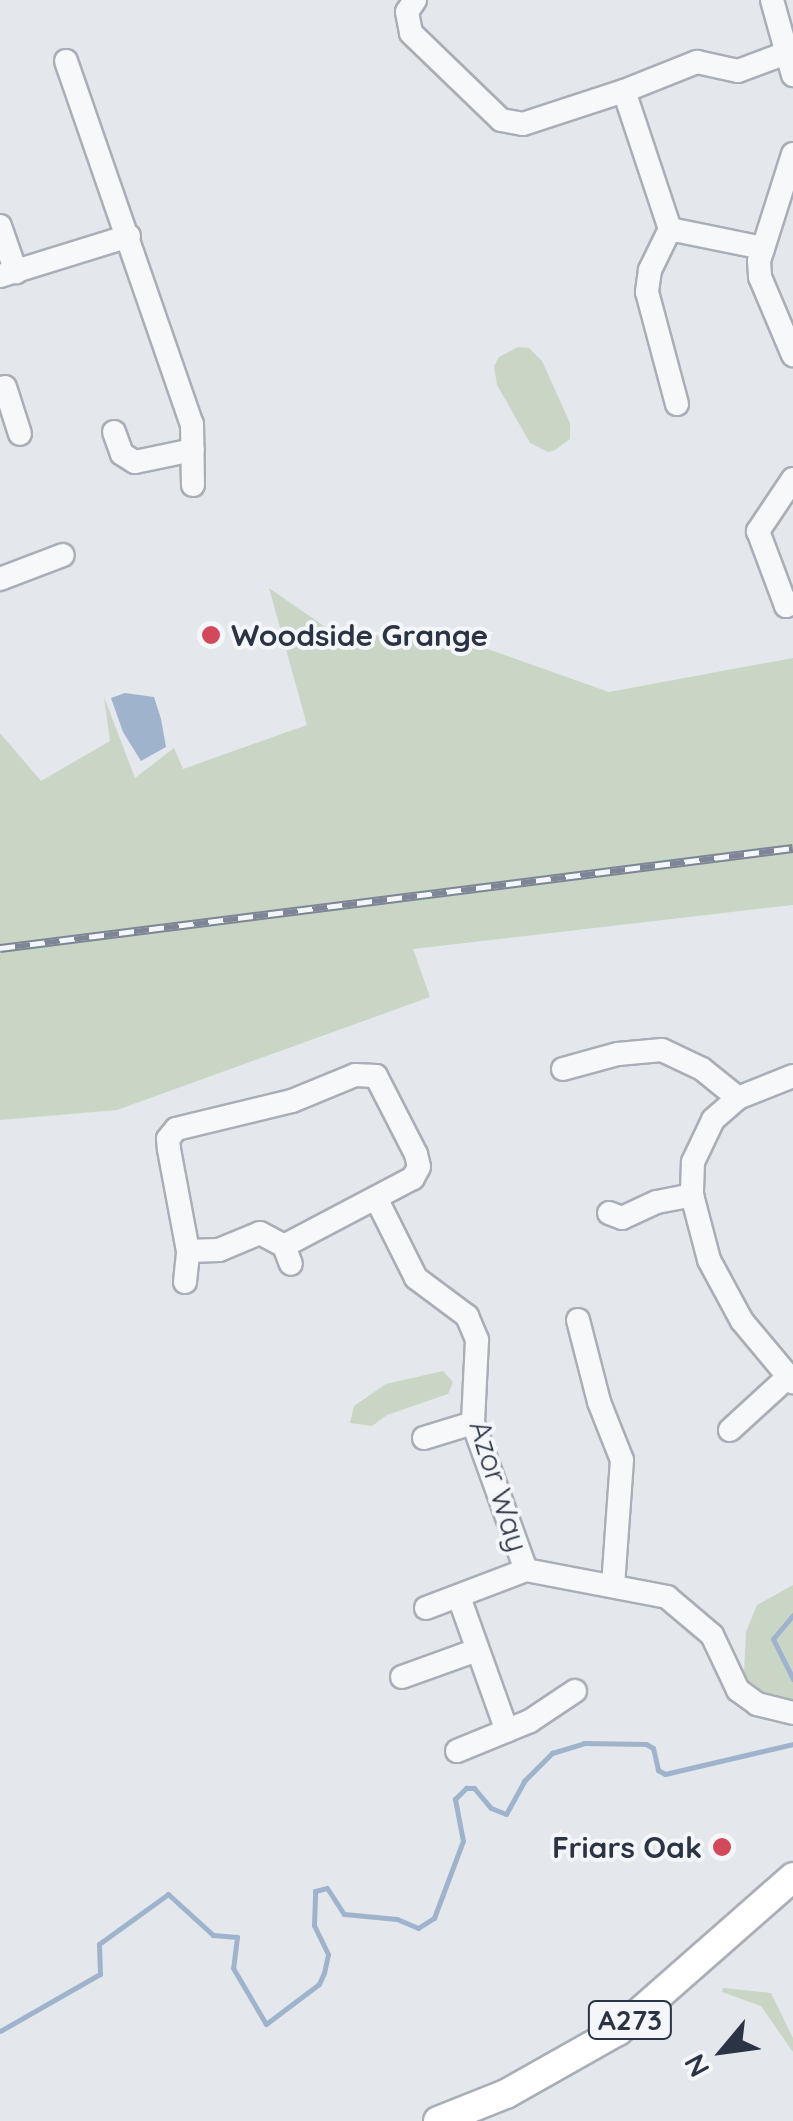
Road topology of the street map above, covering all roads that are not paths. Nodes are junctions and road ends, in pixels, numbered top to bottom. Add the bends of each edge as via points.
1 (416, 0) edge
2 (772, 0) edge
3 (66, 61) dead end
4 (791, 64) edge
5 (624, 92) junction
6 (793, 154) edge
7 (0, 226) edge
8 (670, 229) junction
9 (129, 236) junction
10 (764, 248) junction
11 (8, 274) edge
12 (793, 355) edge
13 (5, 387) dead end
14 (677, 404) dead end
15 (12, 422) edge
16 (114, 432) dead end
17 (192, 450) junction
18 (793, 480) edge
19 (193, 485) dead end
20 (63, 554) dead end
21 (0, 579) edge
22 (793, 603) edge
23 (563, 1069) dead end
24 (793, 1076) edge
25 (738, 1098) junction
26 (387, 1192) junction
27 (692, 1195) junction
28 (608, 1213) dead end
29 (186, 1240) junction
30 (185, 1282) dead end
31 (578, 1320) dead end
32 (791, 1380) edge
33 (474, 1422) junction
34 (730, 1430) dead end
35 (424, 1438) dead end
36 (526, 1570) junction
37 (613, 1585) junction
38 (459, 1597) junction
39 (426, 1608) dead end
40 (477, 1650) junction
41 (402, 1677) dead end
42 (576, 1691) dead end
43 (793, 1712) edge
44 (507, 1731) junction
45 (456, 1752) dead end
46 (793, 1877) edge
47 (438, 2121) edge

1 - 5 street via 406,12 411,33 501,120 524,124
2 - 4 street
3 - 9 street
4 - 5 street via 738,70 697,62
5 - 8 street
6 - 10 street
7 - 11 street
8 - 10 street
8 - 14 street via 647,292
9 - 11 street
9 - 17 street via 192,424
10 - 12 street via 760,277
13 - 15 street
16 - 17 street via 122,454 135,462
17 - 19 street
18 - 22 street via 758,530 786,606
20 - 21 street
23 - 25 street via 662,1050 702,1069
24 - 25 street
25 - 27 street via 713,1120 693,1162
26 - 29 street via 288,1255 260,1234 219,1250
26 - 29 street via 413,1178 416,1154 376,1076 356,1074 292,1101 176,1129 168,1139
26 - 33 street, Azor Way via 416,1278 466,1316 477,1340
27 - 28 street via 622,1218
27 - 32 street via 709,1260 742,1321
29 - 30 street
31 - 37 street via 598,1402 622,1460
32 - 34 street
33 - 35 street
33 - 36 street, Azor Way
36 - 37 street
36 - 38 street
37 - 43 street via 666,1598 696,1618 712,1635 738,1690 756,1704
38 - 39 street
38 - 40 street
40 - 41 street
40 - 44 street
42 - 44 street
44 - 45 street
46 - 47 main road, A273 via 618,2031 506,2094

